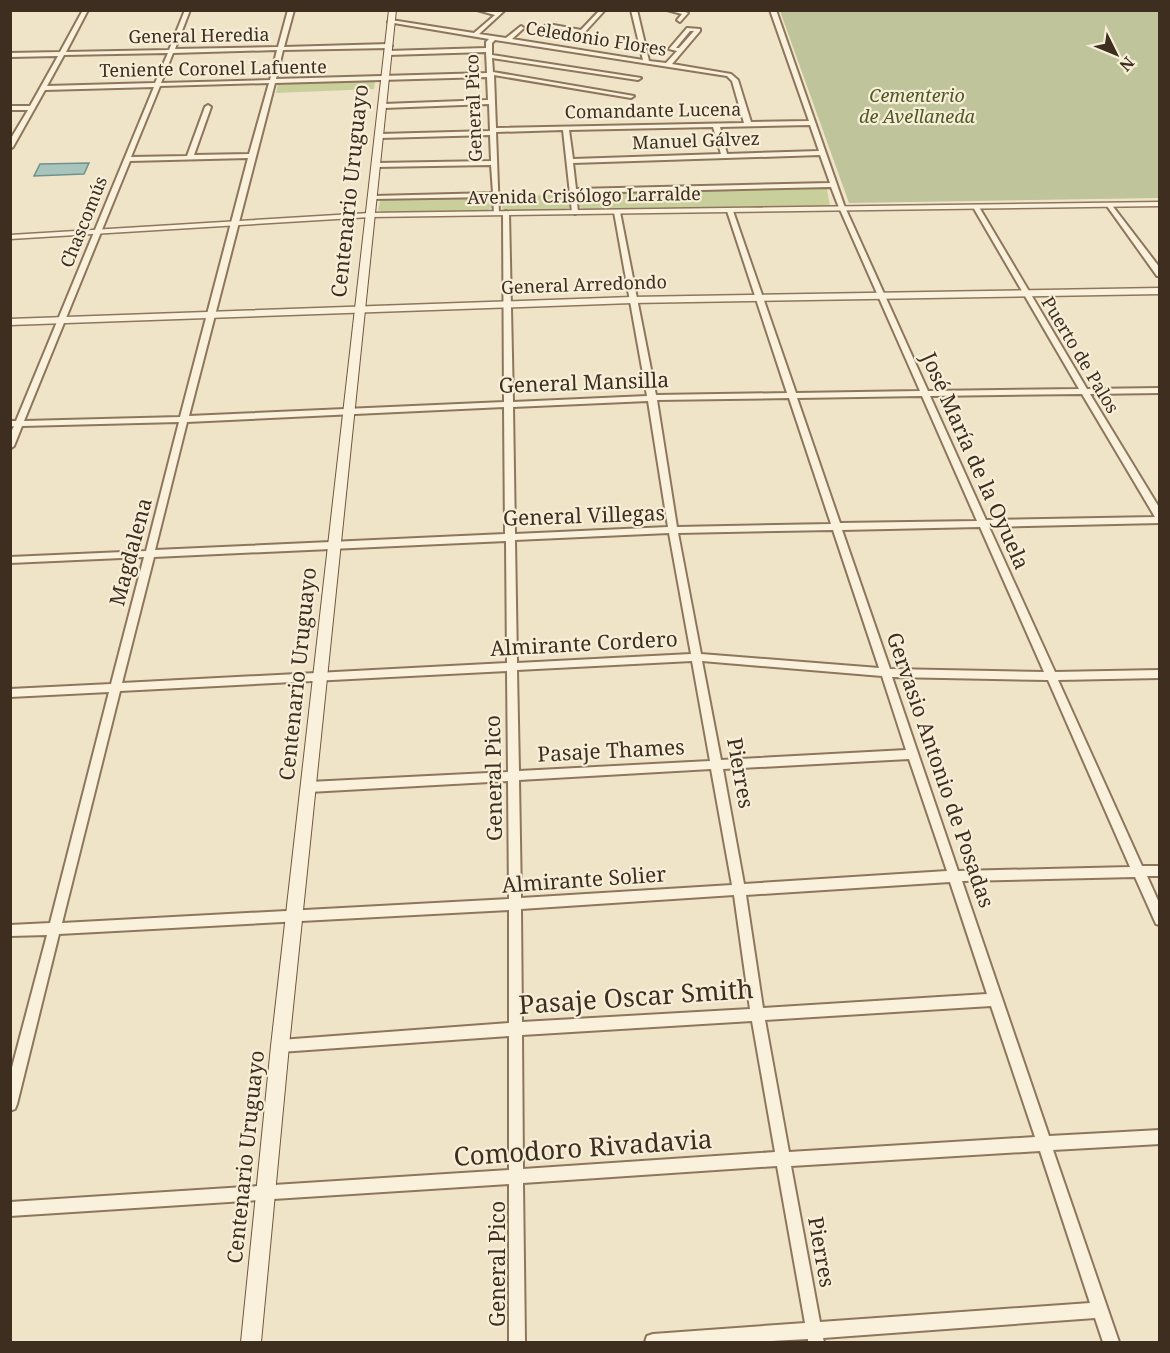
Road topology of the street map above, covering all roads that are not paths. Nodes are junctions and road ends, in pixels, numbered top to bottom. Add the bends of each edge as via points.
1 (86, 10) edge
2 (188, 10) edge
3 (291, 10) edge
4 (393, 10) edge
5 (479, 10) edge
6 (603, 10) edge
7 (634, 10) edge
8 (669, 10) edge
9 (768, 10) edge
10 (773, 10) edge
11 (501, 12) edge
12 (681, 20) dead end
13 (391, 22) junction
14 (548, 26) dead end
15 (521, 28) dead end
16 (475, 35) junction
17 (494, 38) junction
18 (508, 40) junction
19 (281, 49) junction
20 (389, 50) junction
21 (681, 50) dead end
22 (171, 52) junction
23 (489, 53) junction
24 (62, 54) junction
25 (10, 55) edge
26 (617, 58) junction
27 (646, 61) junction
28 (668, 65) junction
29 (602, 73) junction
30 (491, 74) junction
31 (638, 78) dead end
32 (385, 79) junction
33 (273, 83) junction
34 (158, 86) junction
35 (43, 88) junction
36 (631, 96) dead end
37 (491, 102) junction
38 (384, 106) junction
39 (208, 107) dead end
40 (10, 108) edge
41 (33, 108) junction
42 (810, 123) junction
43 (748, 124) junction
44 (716, 125) junction
45 (566, 128) junction
46 (494, 132) junction
47 (380, 136) junction
48 (10, 147) edge
49 (820, 153) junction
50 (724, 155) junction
51 (254, 156) junction
52 (190, 157) junction
53 (128, 159) junction
54 (570, 161) junction
55 (494, 163) junction
56 (376, 165) junction
57 (831, 185) junction
58 (574, 191) junction
59 (495, 195) junction
60 (373, 198) junction
61 (1160, 204) edge
62 (1109, 205) junction
63 (976, 207) junction
64 (839, 208) junction
65 (730, 211) junction
66 (575, 212) junction
67 (617, 212) junction
68 (501, 213) junction
69 (370, 215) junction
70 (235, 224) junction
71 (98, 232) junction
72 (10, 237) edge
73 (1160, 274) edge
74 (1160, 291) edge
75 (1025, 293) junction
76 (882, 296) junction
77 (759, 297) junction
78 (632, 300) junction
79 (508, 304) junction
80 (360, 310) junction
81 (210, 315) junction
82 (62, 320) junction
83 (10, 322) edge
84 (1160, 390) edge
85 (1086, 392) junction
86 (926, 394) junction
87 (791, 396) junction
88 (652, 398) junction
89 (509, 404) junction
90 (348, 412) junction
91 (186, 419) junction
92 (15, 424) edge
93 (10, 446) edge
94 (1160, 519) edge
95 (985, 524) junction
96 (836, 526) junction
97 (673, 530) junction
98 (511, 537) junction
99 (334, 547) junction
100 (151, 555) junction
101 (10, 560) edge
102 (697, 657) junction
103 (512, 667) junction
104 (887, 673) junction
105 (1160, 674) edge
106 (1051, 676) junction
107 (320, 678) junction
108 (116, 688) junction
109 (10, 693) edge
110 (914, 754) junction
111 (717, 766) junction
112 (514, 776) junction
113 (309, 788) junction
114 (1160, 871) edge
115 (1138, 872) junction
116 (956, 876) junction
117 (739, 889) junction
118 (515, 904) junction
119 (294, 915) junction
120 (1160, 920) edge
121 (56, 928) junction
122 (10, 931) edge
123 (995, 1000) junction
124 (757, 1014) junction
125 (516, 1029) junction
126 (280, 1046) junction
127 (10, 1104) edge
128 (1160, 1137) edge
129 (1044, 1143) junction
130 (782, 1159) junction
131 (517, 1176) junction
132 (265, 1192) junction
133 (10, 1209) edge
134 (1100, 1310) junction
135 (815, 1337) edge
136 (251, 1342) edge
137 (517, 1342) edge
138 (653, 1342) edge
139 (1111, 1342) edge

1 - 24 street
2 - 22 street, Chascomús
3 - 19 street, Magdalena
4 - 13 main road, Centenario Uruguayo
5 - 11 street
6 - 14 street via 582,32
7 - 27 street
8 - 12 street via 686,13
9 - 42 street, José María de la Oyuela
10 - 42 street, José María de la Oyuela
11 - 16 street, General Pico
13 - 16 street, Celedonio Flores
13 - 20 main road, Centenario Uruguayo
15 - 18 street
16 - 17 street, Celedonio Flores
17 - 18 street, Celedonio Flores
17 - 23 street, General Pico via 489,42
18 - 26 street, Celedonio Flores
19 - 20 street, General Heredia
19 - 22 street, General Heredia
19 - 33 street, Magdalena
20 - 23 street, General Heredia
20 - 32 main road, Centenario Uruguayo
21 - 28 street
22 - 24 street, General Heredia
22 - 34 street, Chascomús
23 - 29 street, General Heredia
23 - 30 street, General Pico
24 - 25 street, General Heredia
24 - 35 street
26 - 27 street, Celedonio Flores
26 - 29 street
27 - 28 street, Celedonio Flores
28 - 43 street, Celedonio Flores via 724,74 735,80
29 - 31 street, General Heredia
30 - 32 street, Teniente Coronel Lafuente
30 - 36 street, Teniente Coronel Lafuente
30 - 37 street, General Pico
32 - 33 street, Teniente Coronel Lafuente
32 - 38 main road, Centenario Uruguayo
33 - 34 street, Teniente Coronel Lafuente
33 - 51 street, Magdalena
34 - 35 street, Teniente Coronel Lafuente
34 - 53 street, Chascomús
35 - 41 street
37 - 38 street
37 - 46 street, General Pico
38 - 47 main road, Centenario Uruguayo
39 - 52 street
40 - 41 street
41 - 48 street
42 - 43 street, Comandante Lucena
42 - 49 street, José María de la Oyuela
43 - 44 street, Comandante Lucena
44 - 45 street, Comandante Lucena
44 - 50 street
45 - 46 street, Comandante Lucena
45 - 54 street
46 - 47 street, Comandante Lucena
46 - 55 street, General Pico
47 - 56 main road, Centenario Uruguayo
49 - 50 street, Manuel Gálvez
49 - 57 street, José María de la Oyuela
50 - 54 street, Manuel Gálvez
51 - 52 street
51 - 70 street, Magdalena
52 - 53 street
53 - 71 street, Chascomús
54 - 58 street
55 - 56 street
55 - 59 street, General Pico
56 - 60 main road, Centenario Uruguayo
57 - 58 street
57 - 64 street, José María de la Oyuela
58 - 66 street
59 - 60 street
59 - 68 street, General Pico
60 - 69 main road, Centenario Uruguayo
61 - 62 street, Avenida Crisólogo Larralde
62 - 63 street, Avenida Crisólogo Larralde
62 - 73 street
63 - 64 street, Avenida Crisólogo Larralde
63 - 75 street, Puerto de Palos
64 - 65 street, Avenida Crisólogo Larralde
64 - 76 street, José María de la Oyuela
65 - 67 street, Avenida Crisólogo Larralde
65 - 77 street, Gervasio Antonio de Posadas
66 - 67 street, Avenida Crisólogo Larralde
66 - 68 street, Avenida Crisólogo Larralde
67 - 78 street, Pierres
68 - 69 street, Avenida Crisólogo Larralde
68 - 79 street, General Pico
69 - 70 street, Avenida Crisólogo Larralde
69 - 80 main road, Centenario Uruguayo
70 - 71 street, Avenida Crisólogo Larralde
70 - 81 street, Magdalena
71 - 72 street, Avenida Crisólogo Larralde
71 - 82 street, Chascomús
74 - 75 street, General Arredondo
75 - 76 street, General Arredondo
75 - 85 street, Puerto de Palos
76 - 77 street, General Arredondo
76 - 86 street, José María de la Oyuela
77 - 78 street, General Arredondo
77 - 87 street, Gervasio Antonio de Posadas
78 - 79 street, General Arredondo
78 - 88 street, Pierres
79 - 80 street, General Arredondo
79 - 89 street, General Pico
80 - 81 street, General Arredondo
80 - 90 main road, Centenario Uruguayo
81 - 82 street, General Arredondo
81 - 91 street, Magdalena
82 - 83 street, General Arredondo
82 - 92 street, Chascomús
84 - 85 street, General Mansilla
85 - 86 street, General Mansilla
85 - 94 street, Puerto de Palos
86 - 87 street, General Mansilla
86 - 95 street, José María de la Oyuela
87 - 88 street, General Mansilla
87 - 96 street, Gervasio Antonio de Posadas
88 - 89 street, General Mansilla
88 - 97 street, Pierres
89 - 90 street, General Mansilla
89 - 98 street, General Pico
90 - 91 street, General Mansilla
90 - 99 main road, Centenario Uruguayo
91 - 92 street, General Mansilla
91 - 100 street, Magdalena
92 - 93 street, Chascomús
94 - 95 street, General Villegas
95 - 96 street, General Villegas
95 - 106 street, José María de la Oyuela
96 - 97 street, General Villegas
96 - 104 street, Gervasio Antonio de Posadas
97 - 98 street, General Villegas
97 - 102 street, Pierres
98 - 99 street, General Villegas
98 - 103 street, General Pico
99 - 100 street, General Villegas
99 - 107 main road, Centenario Uruguayo
100 - 101 street, General Villegas
100 - 108 street, Magdalena
102 - 103 street, Almirante Cordero
102 - 104 street, Almirante Cordero
102 - 111 street, Pierres
103 - 107 street, Almirante Cordero
103 - 112 street, General Pico
104 - 106 street, Almirante Cordero
104 - 110 street, Gervasio Antonio de Posadas
105 - 106 street, Almirante Cordero
106 - 115 street, José María de la Oyuela
107 - 108 street, Almirante Cordero
107 - 113 main road, Centenario Uruguayo
108 - 109 street, Almirante Cordero
108 - 121 street, Magdalena
110 - 111 street, Pasaje Thames
110 - 116 street, Gervasio Antonio de Posadas
111 - 112 street, Pasaje Thames
111 - 117 street, Pierres
112 - 113 street, Pasaje Thames
112 - 118 street, General Pico
113 - 119 main road, Centenario Uruguayo
114 - 115 street, Almirante Solier
115 - 116 street, Almirante Solier
115 - 120 street, José María de la Oyuela
116 - 117 street, Almirante Solier
116 - 123 street, Gervasio Antonio de Posadas
117 - 118 street, Almirante Solier
117 - 124 street, Pierres
118 - 119 street, Almirante Solier
118 - 125 street, General Pico
119 - 121 street, Almirante Solier
119 - 126 main road, Centenario Uruguayo
121 - 122 street, Almirante Solier
121 - 127 street, Magdalena
123 - 124 street, Pasaje Oscar Smith
123 - 129 street, Gervasio Antonio de Posadas
124 - 125 street, Pasaje Oscar Smith
124 - 130 street, Pierres
125 - 126 street, Pasaje Oscar Smith
125 - 131 street, General Pico
126 - 132 main road, Centenario Uruguayo
128 - 129 street, Comodoro Rivadavia
129 - 130 street, Comodoro Rivadavia
129 - 134 street, Gervasio Antonio de Posadas
130 - 131 street, Comodoro Rivadavia
130 - 135 street, Pierres
131 - 132 street, Comodoro Rivadavia
131 - 137 street, General Pico
132 - 133 street, Comodoro Rivadavia
132 - 136 main road, Centenario Uruguayo
134 - 135 street
134 - 139 street, Gervasio Antonio de Posadas
135 - 138 street

